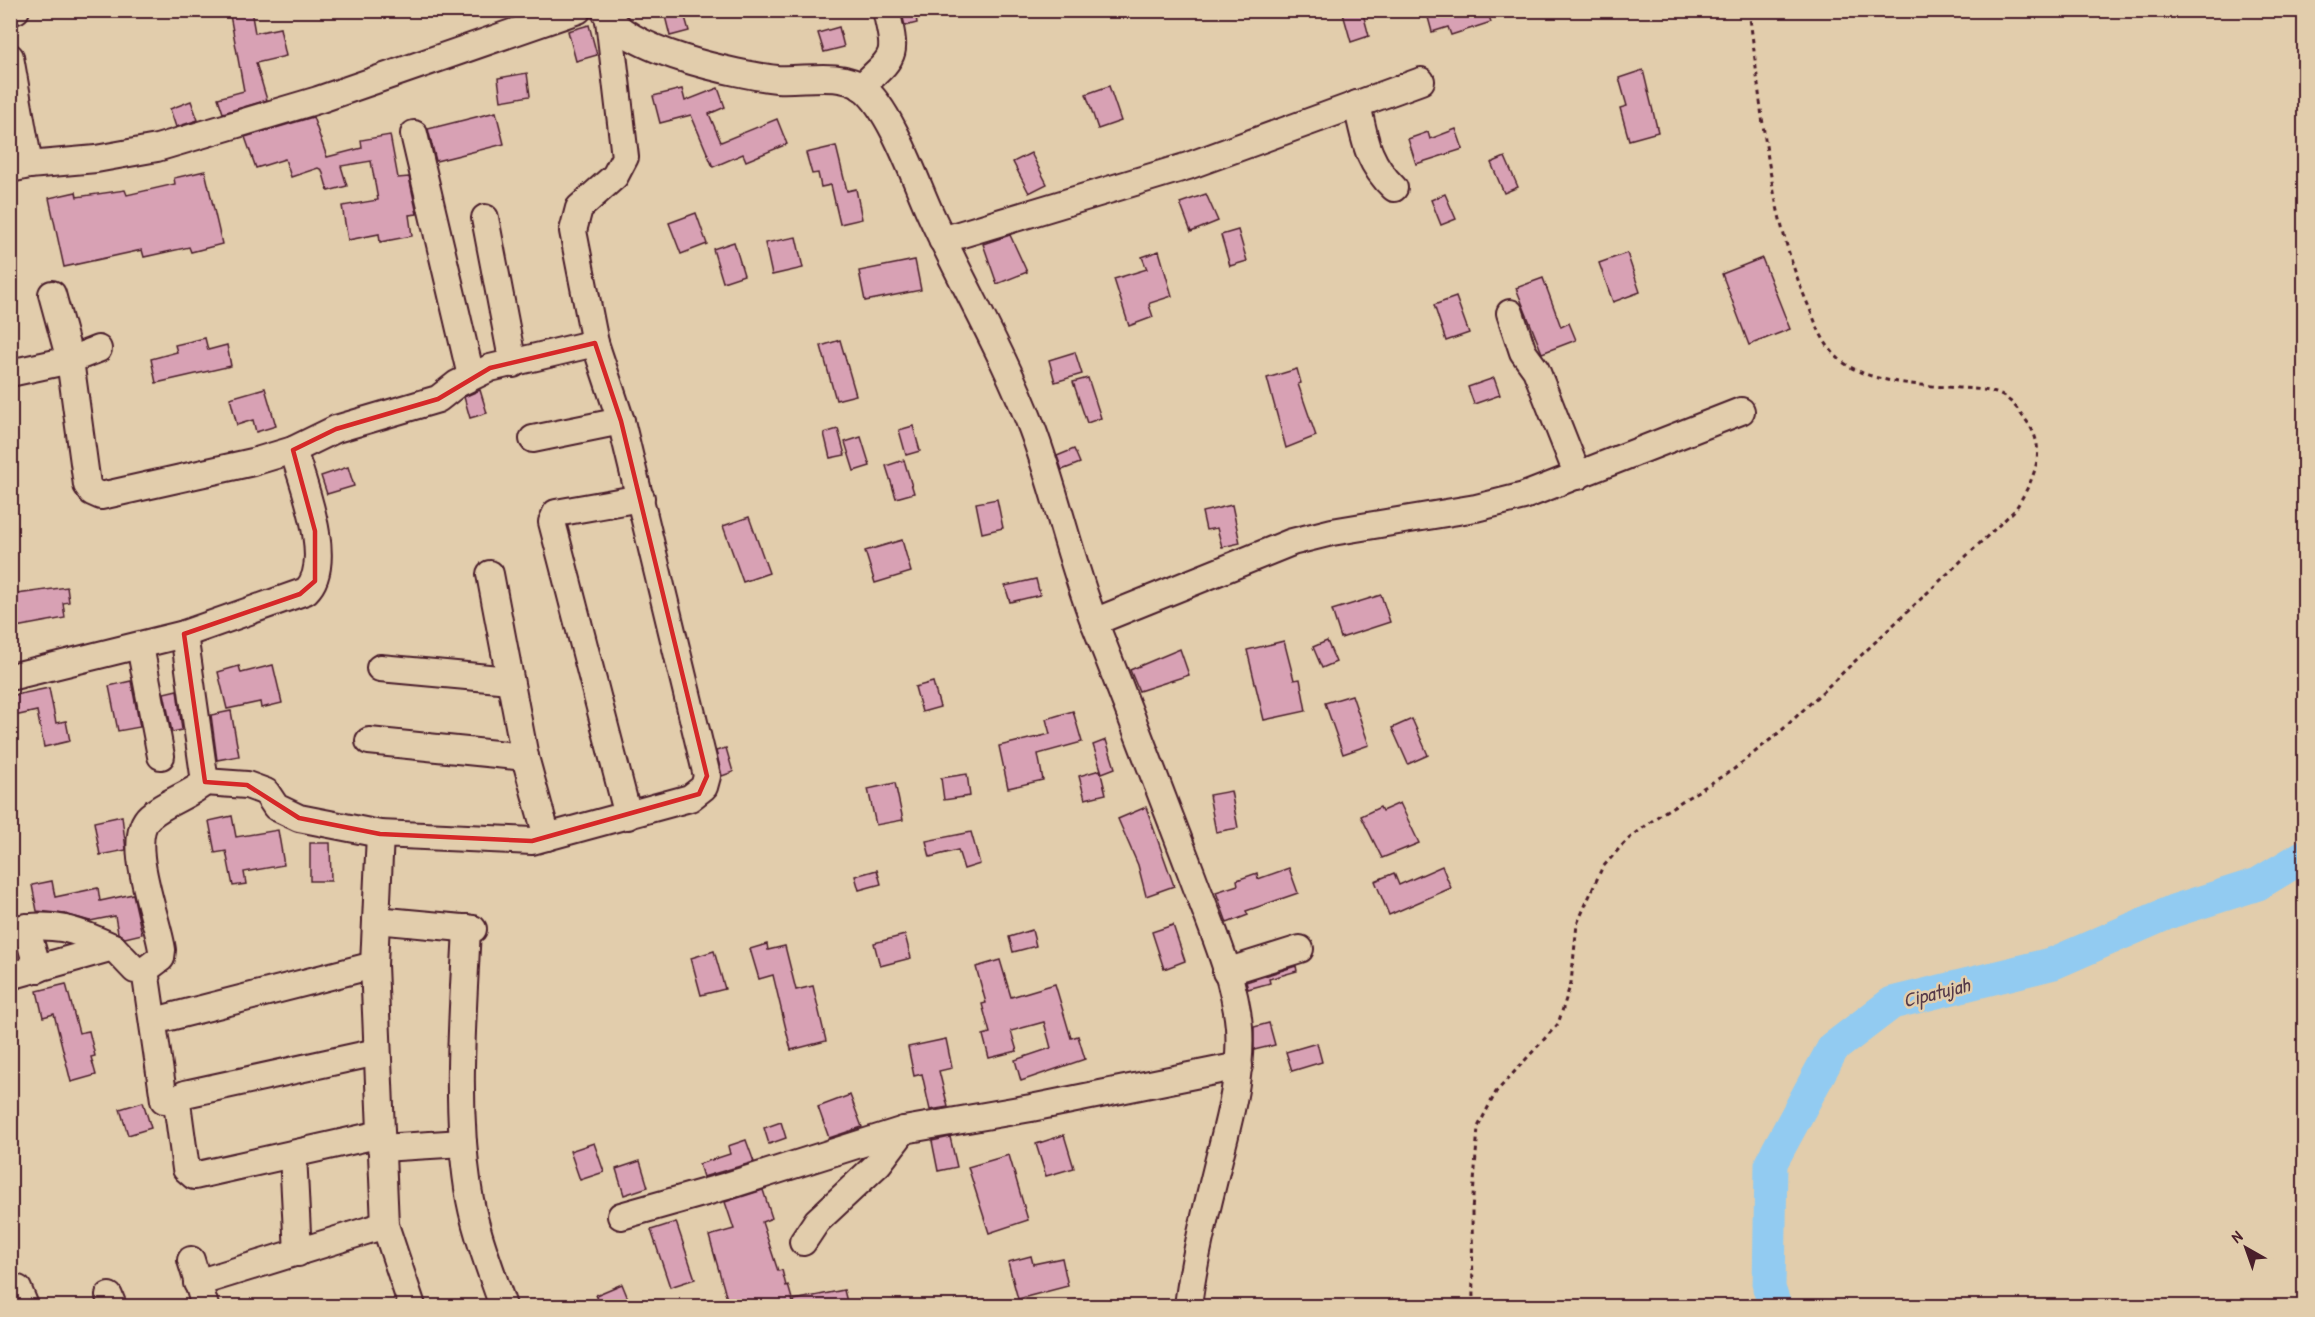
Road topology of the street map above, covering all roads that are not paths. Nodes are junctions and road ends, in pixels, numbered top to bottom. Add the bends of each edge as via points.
1 (16, 10) edge
2 (578, 10) edge
3 (886, 10) edge
4 (10, 12) edge
5 (607, 15) edge
6 (10, 57) edge
7 (1421, 81) dead end
8 (861, 87) junction
9 (1358, 104) junction
10 (414, 135) dead end
11 (20, 167) edge
12 (1394, 188) dead end
13 (485, 218) dead end
14 (942, 240) junction
15 (52, 294) dead end
16 (1510, 312) dead end
17 (595, 343) junction
18 (98, 349) dead end
19 (70, 360) junction
20 (513, 364) junction
21 (10, 373) edge
22 (471, 376) junction
23 (1741, 411) dead end
24 (621, 421) junction
25 (533, 439) dead end
26 (293, 450) junction
27 (1578, 476) junction
28 (640, 498) junction
29 (490, 574) dead end
30 (1094, 621) junction
31 (184, 634) junction
32 (140, 646) junction
33 (380, 668) dead end
34 (10, 677) edge
35 (510, 680) junction
36 (369, 741) dead end
37 (161, 756) dead end
38 (525, 757) junction
39 (205, 782) junction
40 (628, 816) junction
41 (380, 834) junction
42 (547, 837) junction
43 (376, 920) junction
44 (18, 929) edge
45 (113, 948) junction
46 (1300, 949) dead end
47 (374, 965) junction
48 (38, 969) junction
49 (145, 970) junction
50 (1226, 972) junction
51 (10, 976) edge
52 (166, 1018) dead end
53 (377, 1053) junction
54 (1239, 1066) junction
55 (164, 1100) dead end
56 (904, 1130) junction
57 (381, 1141) junction
58 (463, 1143) junction
59 (293, 1154) junction
60 (621, 1216) dead end
61 (385, 1225) junction
62 (803, 1242) dead end
63 (298, 1253) junction
64 (198, 1283) edge
65 (412, 1306) edge
66 (503, 1306) edge
67 (1188, 1306) edge

1 - 4 street
2 - 11 street via 299,106 157,148
3 - 8 street via 893,55
5 - 8 street via 653,47 702,64 778,79 839,80
5 - 17 street via 625,157 615,176 579,208 573,231
6 - 11 street
7 - 9 street
8 - 14 street via 878,105 895,136
9 - 12 street via 1371,161
9 - 14 street via 1188,166
10 - 22 street
13 - 20 street
14 - 30 street via 1033,430
15 - 19 street
16 - 27 street via 1523,352 1536,370
17 - 20 street
17 - 24 street
18 - 19 street
19 - 21 street
19 - 26 street via 86,479 96,495 242,465
20 - 22 street
22 - 26 street via 438,399 336,429
23 - 27 street
24 - 25 street
24 - 28 street
26 - 31 street via 315,531 315,582 300,594
27 - 30 street via 1476,508 1332,532 1292,543
28 - 40 street via 707,776 704,787 690,798
28 - 40 street via 556,513 552,522
29 - 35 street
30 - 50 street
31 - 32 street
31 - 39 street
32 - 34 street
32 - 37 street
33 - 35 street
35 - 38 street
36 - 38 street
38 - 42 street
39 - 41 street via 247,785 266,792 276,807 299,818
39 - 49 street via 147,818 139,834 162,950 161,958
40 - 42 street
41 - 42 street via 496,841
41 - 43 street
43 - 47 street
43 - 58 street via 470,928 461,1051
44 - 45 street via 43,924
44 - 48 street
45 - 48 street
45 - 49 street via 135,970
46 - 50 street
47 - 52 street
47 - 53 street
48 - 51 street
49 - 55 street
50 - 54 street via 1239,1026
53 - 57 street
53 - 59 street via 185,1094 177,1100 186,1169 191,1175
54 - 56 street
54 - 67 street
56 - 60 street
56 - 62 street via 879,1163 817,1221
57 - 58 street
57 - 59 street
57 - 61 street
58 - 66 street via 474,1213
59 - 63 street
61 - 63 street
61 - 65 street
63 - 64 street

